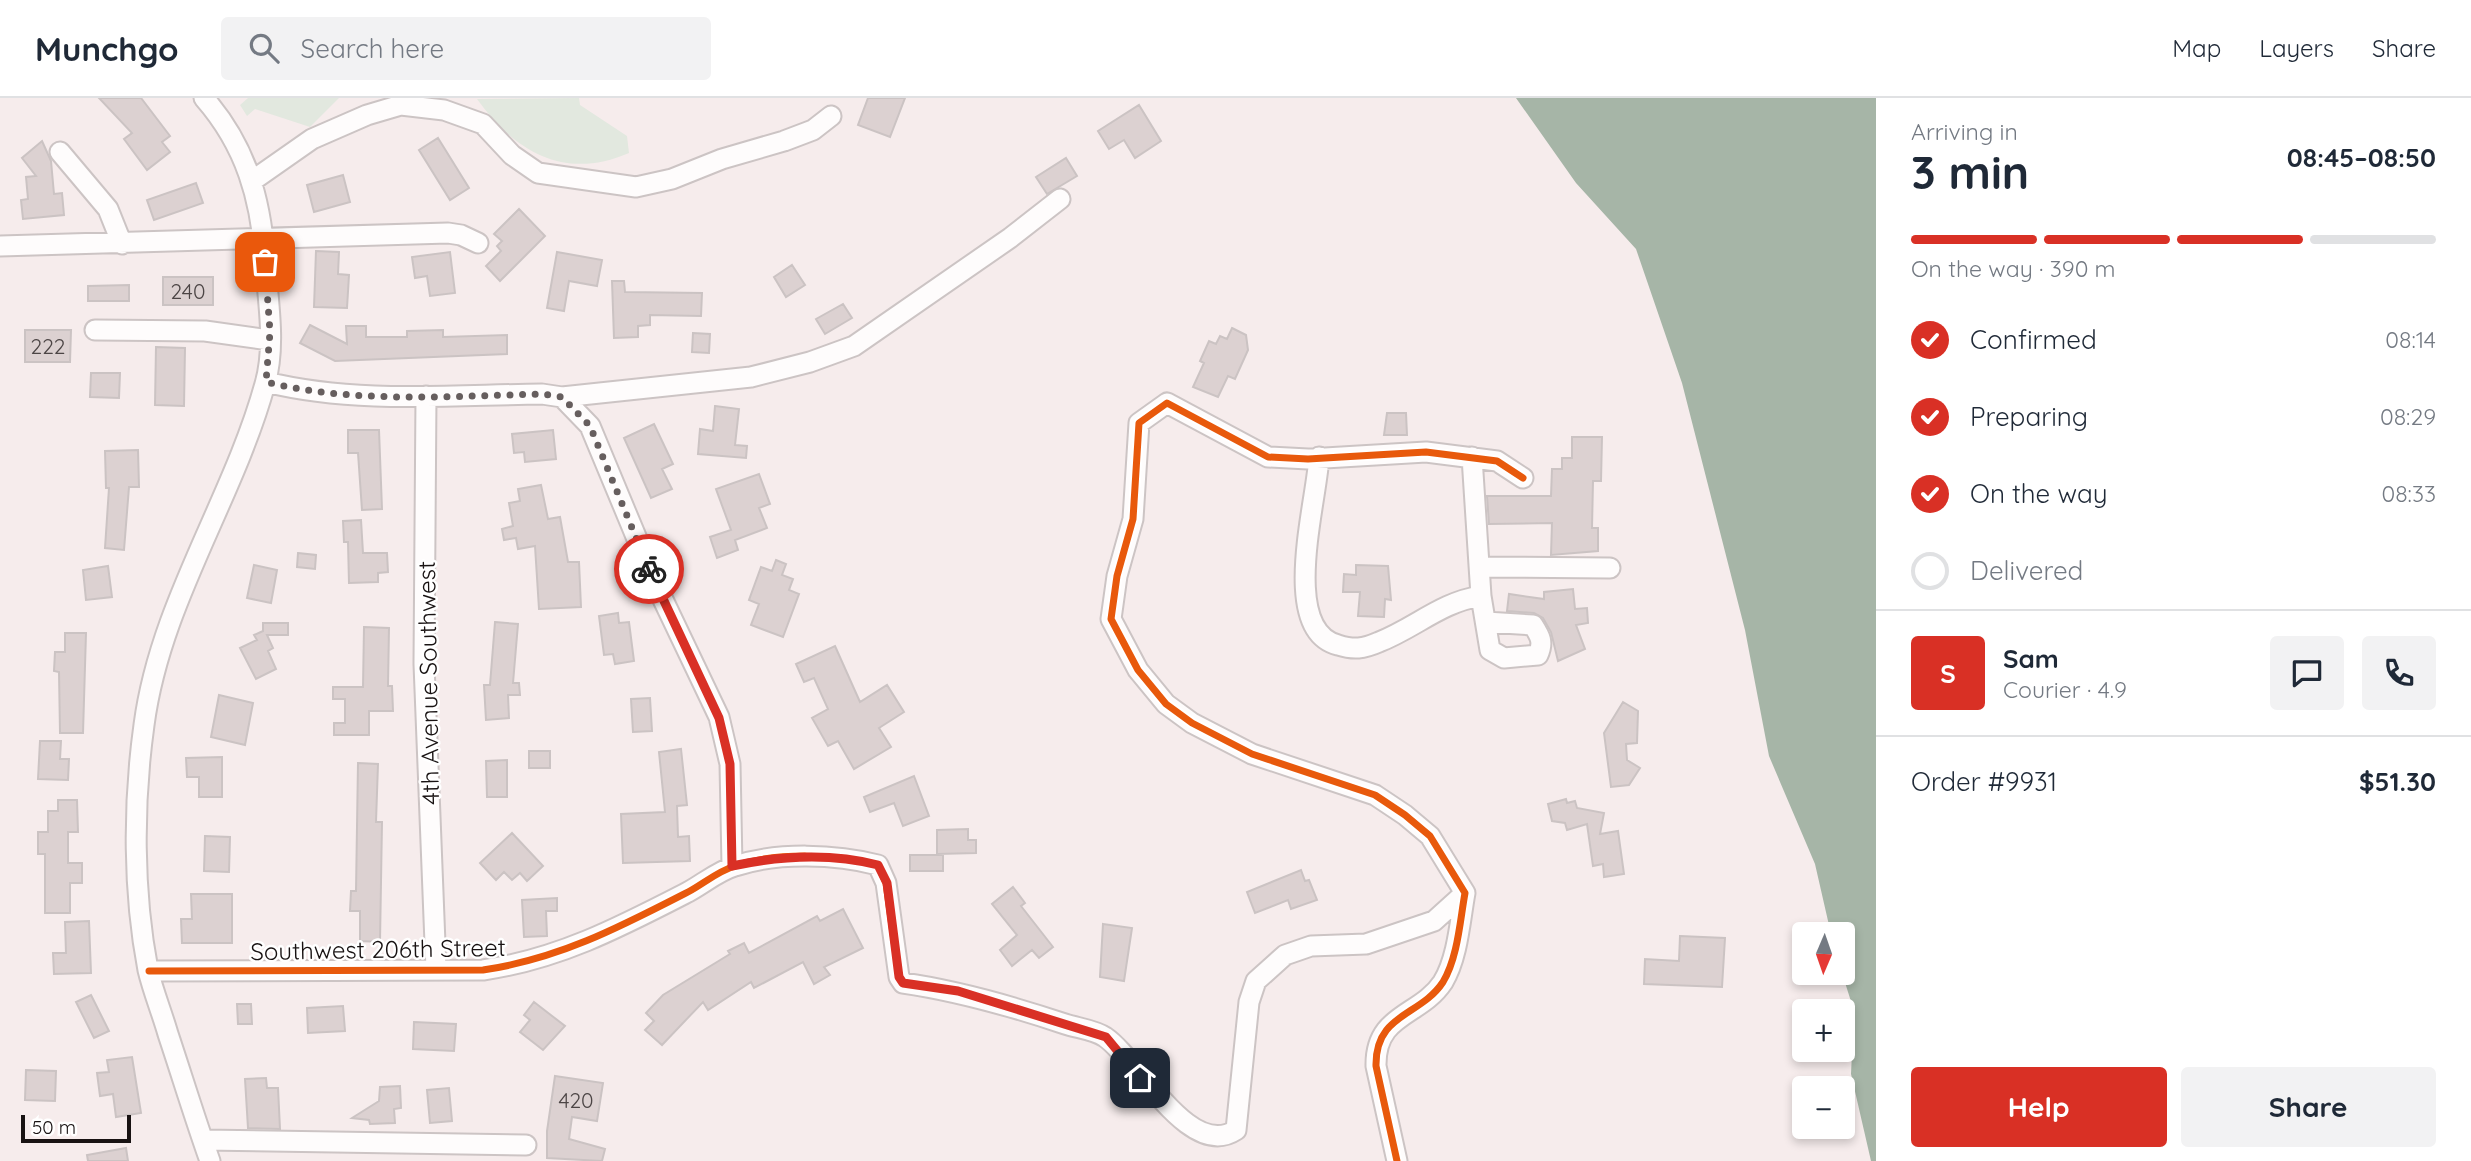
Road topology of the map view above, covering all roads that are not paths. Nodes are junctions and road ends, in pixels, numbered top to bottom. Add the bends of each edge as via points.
1 (204, 98) edge
2 (831, 116) dead end
3 (60, 152) dead end
4 (252, 181) junction
5 (1060, 199) dead end
6 (264, 239) junction
7 (478, 243) dead end
8 (122, 244) junction
9 (0, 246) edge
10 (95, 330) dead end
11 (269, 340) junction
12 (266, 382) junction
13 (426, 396) junction
14 (562, 397) junction
15 (1319, 457) junction
16 (1472, 457) junction
17 (1523, 478) dead end
18 (1481, 567) junction
19 (1609, 568) dead end
20 (1481, 596) junction
21 (1486, 622) dead end
22 (732, 866) junction
23 (1465, 893) junction
24 (436, 970) junction
25 (149, 971) junction
26 (203, 1140) junction
27 (526, 1145) dead end
28 (210, 1161) edge
29 (1396, 1161) edge

1 - 4 street via 237,142
2 - 4 street via 794,137 636,187 538,173 512,155 482,124 444,110 401,105 312,139
3 - 8 street via 108,209
4 - 6 street
5 - 14 street via 854,346 751,377
6 - 7 street via 449,233
6 - 8 street
6 - 11 street
8 - 9 street
10 - 11 street via 205,331
11 - 12 street
12 - 13 street via 355,397
12 - 25 street via 155,667 138,791 138,866
13 - 14 street
13 - 24 street, 4th Avenue Southwest via 424,664
14 - 22 street via 590,426 657,587 719,718 730,764
15 - 16 street via 1426,452
15 - 20 street via 1306,538 1306,606 1316,634 1326,642 1358,650 1440,608
15 - 23 street via 1268,457 1167,403 1139,423 1133,519 1111,619 1138,670 1166,704 1252,754 1375,795 1430,836
16 - 17 street via 1497,461
16 - 18 street
18 - 19 street
18 - 20 street
20 - 21 street
22 - 23 street, Southwest 206th Street via 802,858 856,859 878,865 887,883 903,983 958,991 1106,1037 1188,1128 1215,1141 1236,1130 1249,1002 1256,981 1285,955 1298,950 1366,944 1434,921
22 - 24 street, Southwest 206th Street via 568,950 483,970
23 - 29 street via 1445,979 1379,1038 1376,1066
24 - 25 street, Southwest 206th Street
25 - 26 street
26 - 27 street
26 - 28 street

